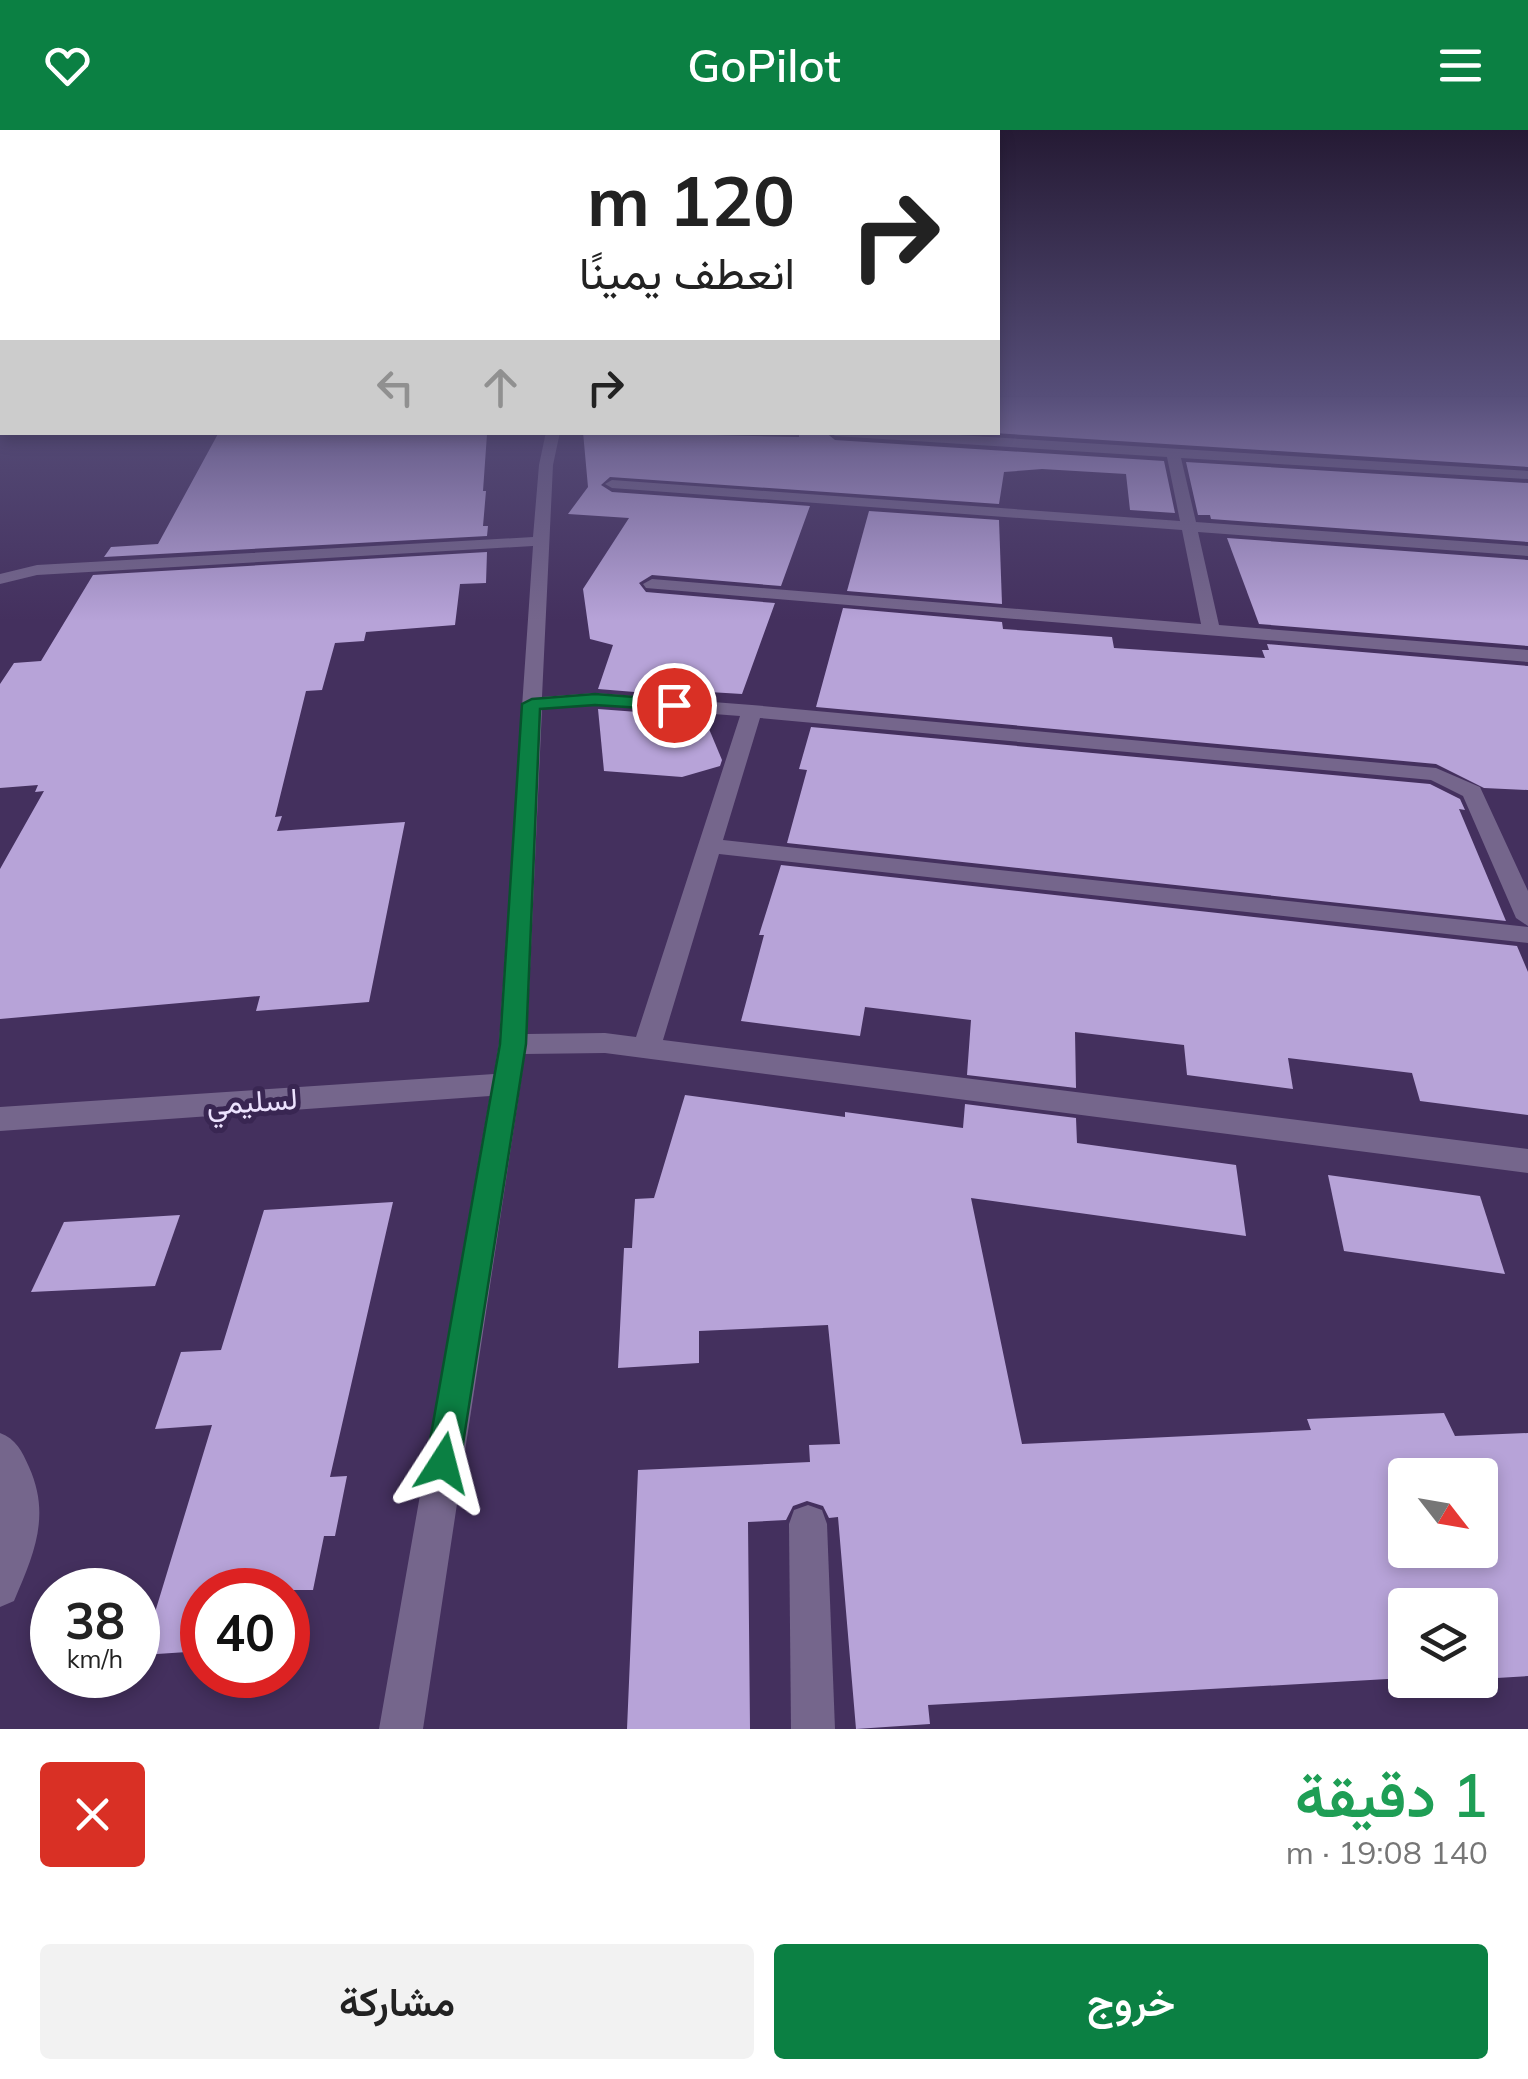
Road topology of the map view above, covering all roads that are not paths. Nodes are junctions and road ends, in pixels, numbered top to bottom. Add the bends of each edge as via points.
1 (546, 472) edge
2 (1176, 472) edge
3 (1457, 472) edge
4 (1528, 476) edge
5 (612, 484) dead end
6 (1187, 526) junction
7 (541, 541) junction
8 (1528, 551) edge
9 (0, 579) edge
10 (652, 584) dead end
11 (1211, 629) junction
12 (1528, 656) edge
13 (532, 704) junction
14 (752, 711) junction
15 (711, 846) junction
16 (1528, 918) edge
17 (1528, 935) edge
18 (513, 1044) junction
19 (646, 1048) junction
20 (504, 1084) junction
21 (0, 1119) edge
22 (1528, 1160) edge
23 (0, 1451) edge
24 (808, 1524) dead end
25 (0, 1587) edge
26 (401, 1729) edge
27 (813, 1729) edge

1 - 7 street
2 - 6 street
3 - 4 street
5 - 6 street
6 - 8 street
6 - 11 street
7 - 9 street via 37,570
7 - 13 street
10 - 11 street
11 - 12 street
13 - 14 street via 595,699
13 - 18 street
14 - 15 street
14 - 16 street via 1436,774 1472,792
15 - 17 street
15 - 19 street
18 - 19 street
18 - 20 street
19 - 22 street
20 - 21 street, لسليمي
20 - 26 street
23 - 25 street via 21,1484 24,1530
24 - 27 street

